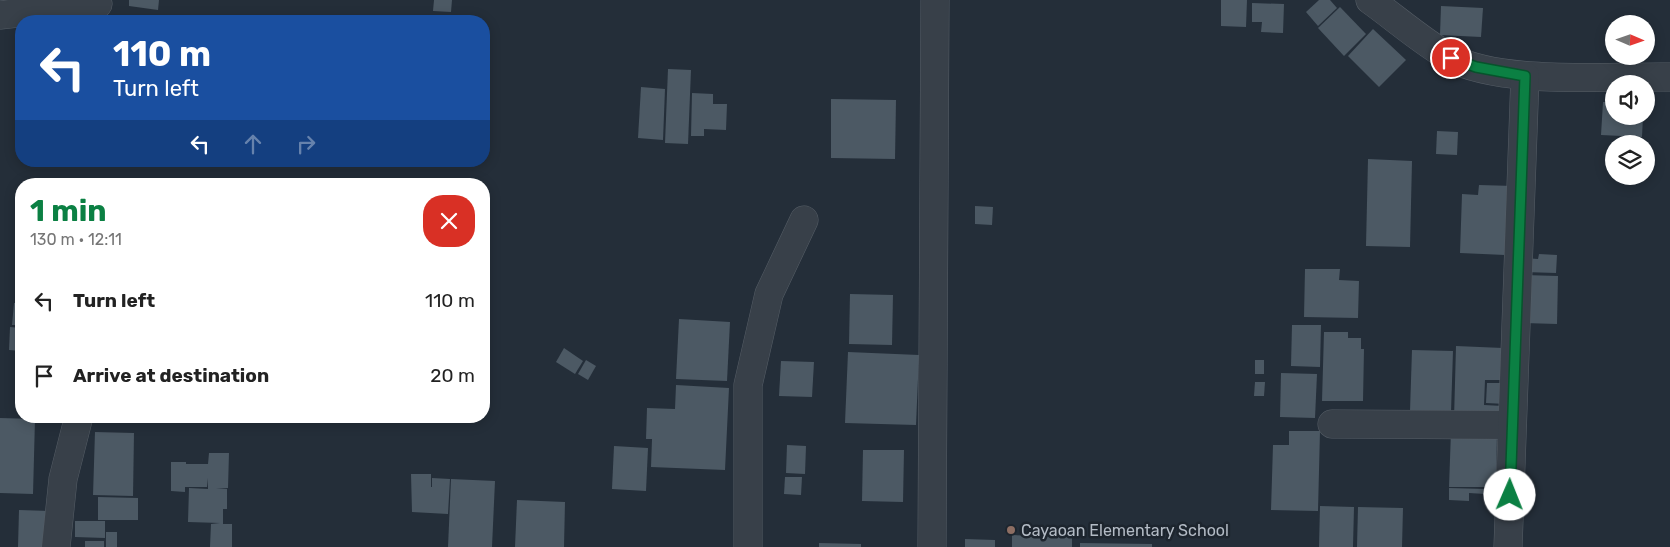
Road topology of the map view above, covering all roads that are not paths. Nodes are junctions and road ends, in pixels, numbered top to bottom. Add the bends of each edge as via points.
1 (935, 0) edge
2 (1370, 0) edge
3 (98, 4) dead end
4 (0, 15) edge
5 (1525, 76) junction
6 (1670, 77) edge
7 (804, 220) dead end
8 (77, 423) edge
9 (1332, 424) dead end
10 (1512, 425) junction
11 (56, 547) edge
12 (748, 547) edge
13 (932, 547) edge
14 (1508, 547) edge

1 - 13 street
2 - 5 street via 1451,58 1476,67
3 - 4 street
5 - 6 street
5 - 10 street
7 - 12 street via 769,294 748,385
8 - 11 street via 63,479
9 - 10 street
10 - 14 street

